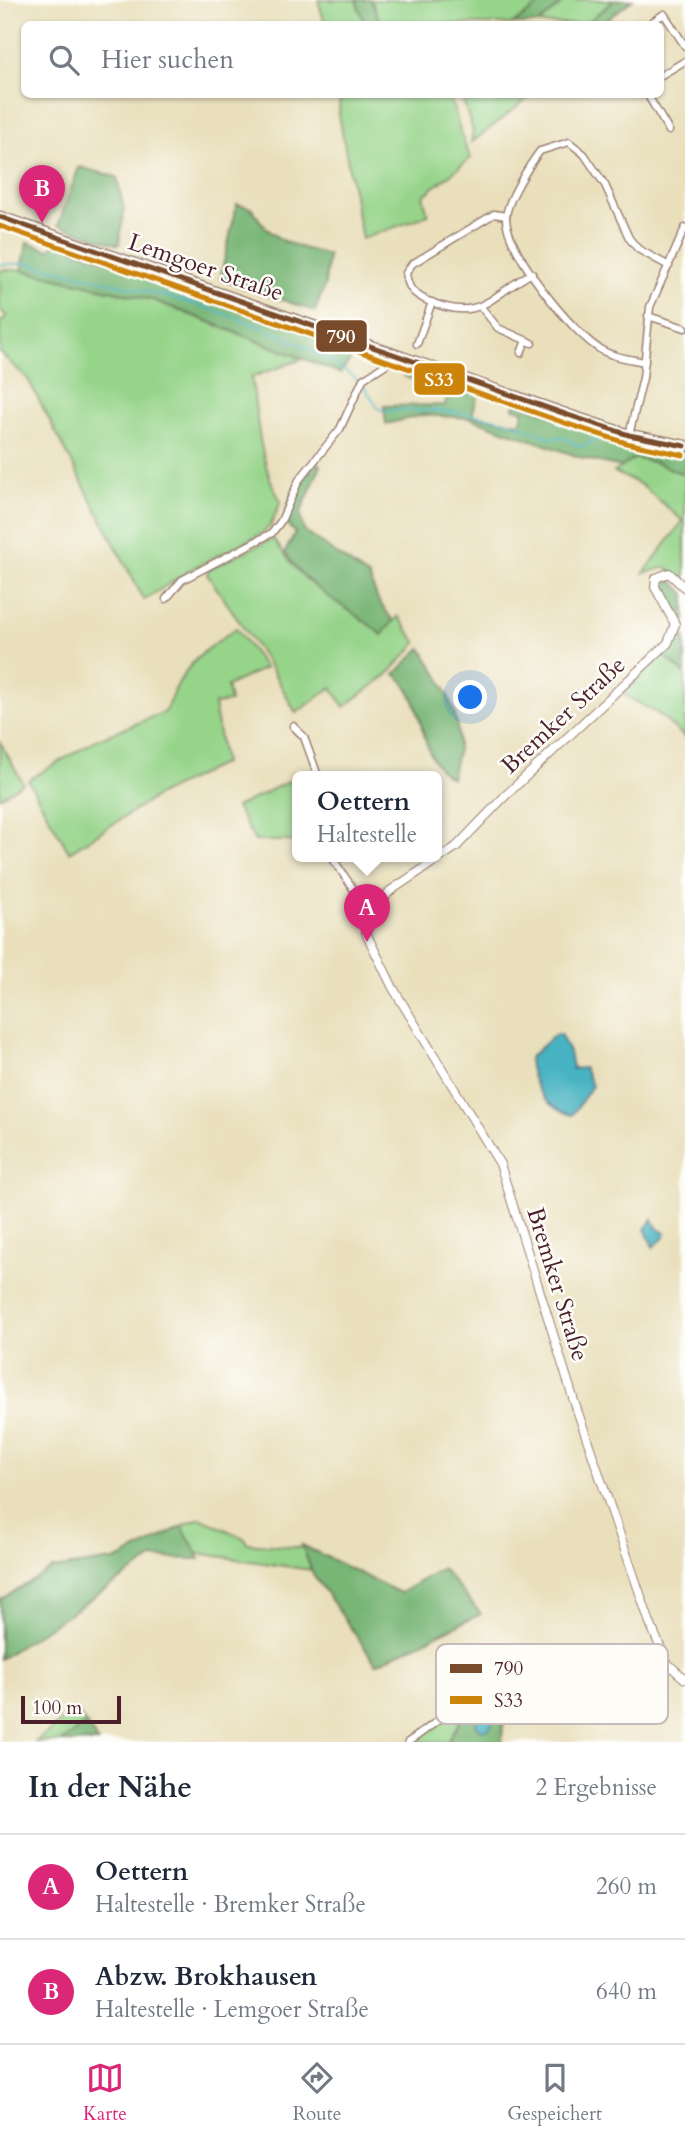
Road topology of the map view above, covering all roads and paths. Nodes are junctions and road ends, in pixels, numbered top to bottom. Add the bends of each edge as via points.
1 (654, 21) edge
2 (685, 46) edge
3 (685, 61) edge
4 (664, 74) edge
5 (649, 98) edge
6 (669, 131) dead end
7 (506, 216) junction
8 (0, 217) edge
9 (684, 232) edge
10 (669, 266) junction
11 (532, 273) junction
12 (432, 302) junction
13 (481, 307) junction
14 (648, 316) junction
15 (685, 328) edge
16 (417, 344) dead end
17 (521, 353) dead end
18 (399, 356) junction
19 (645, 362) junction
20 (629, 435) junction
21 (685, 446) edge
22 (685, 588) edge
23 (166, 599) dead end
24 (293, 726) dead end
25 (316, 771) edge
26 (442, 855) edge
27 (335, 862) edge
28 (431, 862) edge
29 (370, 914) junction
30 (659, 1644) edge
31 (668, 1664) edge
32 (685, 1679) edge
33 (436, 1722) edge
34 (408, 1742) edge

1 - 2 street via 664,14
3 - 4 street
5 - 6 street
7 - 10 street via 540,151 569,142 584,154 605,185 629,238
7 - 11 street via 510,238
7 - 12 street via 494,214 408,267 411,292
8 - 18 main road, Lemgoer Straße
9 - 10 street
10 - 14 street
11 - 13 street
11 - 19 street via 572,327 594,346 614,356
12 - 13 street via 463,312
12 - 16 street
13 - 17 street via 498,328 529,342
14 - 15 street
14 - 19 street
18 - 20 main road, Lemgoer Straße
18 - 23 street via 363,379 340,429 292,490 277,528 182,580
19 - 20 street
20 - 21 main road, Lemgoer Straße
22 - 26 street, Bremker Straße via 674,575 660,574 654,587 675,624 668,643
24 - 25 street via 304,737
27 - 29 street, Bremker Straße
28 - 29 street, Bremker Straße via 390,891
29 - 30 street, Bremker Straße via 366,933 376,955 500,1164 579,1414
31 - 32 street, Bremker Straße
33 - 34 street

